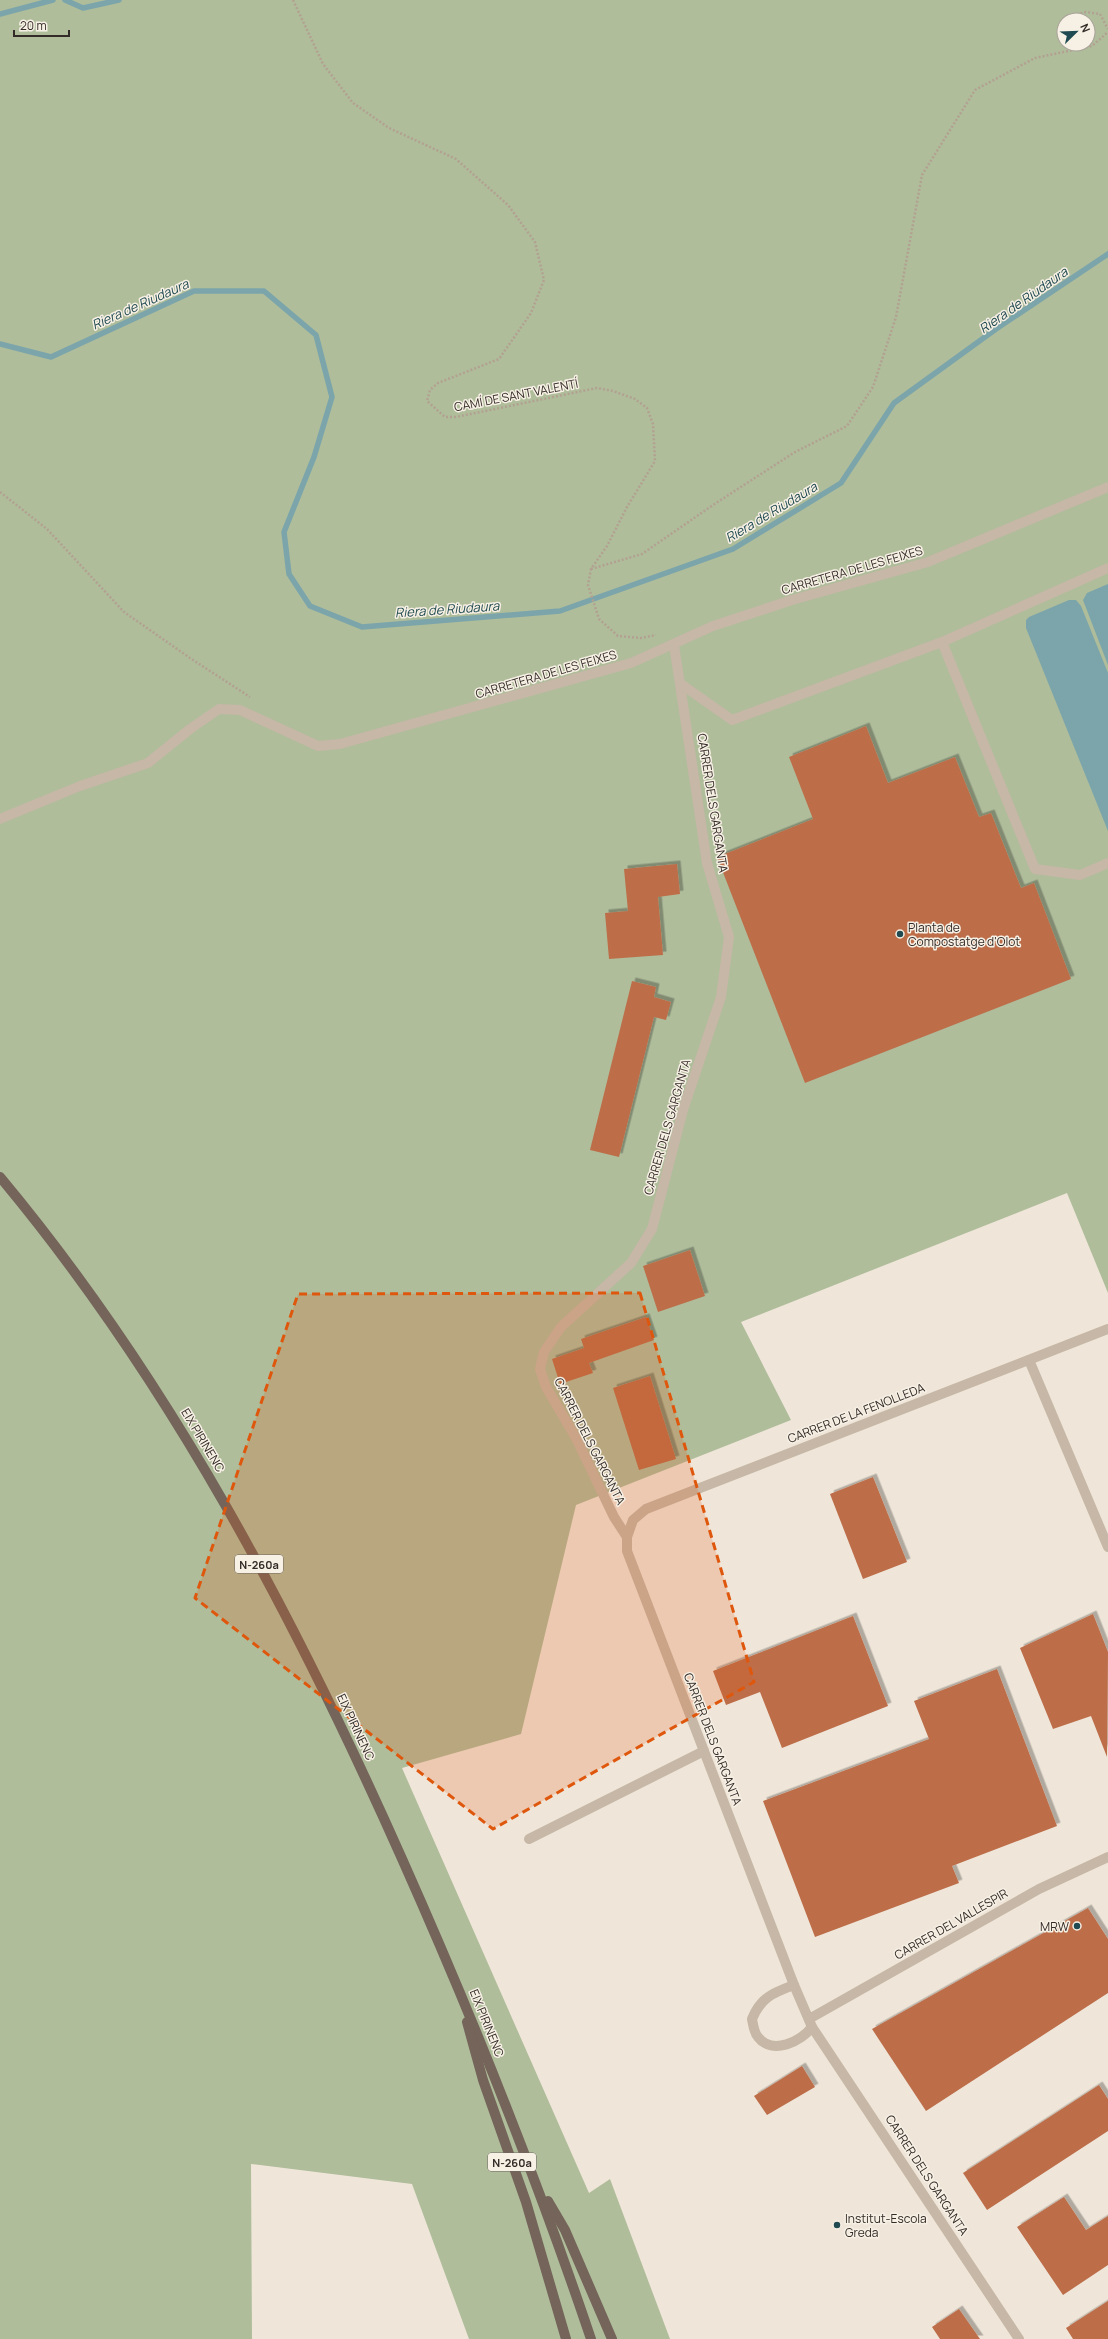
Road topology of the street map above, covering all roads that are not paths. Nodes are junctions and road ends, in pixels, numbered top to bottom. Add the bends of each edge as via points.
1 (1108, 487) edge
2 (1108, 568) edge
3 (942, 642) junction
4 (674, 645) junction
5 (681, 684) junction
6 (0, 819) edge
7 (1108, 863) edge
8 (0, 1177) edge
9 (1108, 1328) edge
10 (1029, 1360) junction
11 (627, 1537) junction
12 (1108, 1547) edge
13 (704, 1751) junction
14 (529, 1839) dead end
15 (1108, 1857) edge
16 (458, 1985) junction
17 (794, 1985) junction
18 (811, 2023) junction
19 (537, 2182) junction
20 (566, 2339) edge
21 (591, 2339) edge
22 (612, 2339) edge
23 (1019, 2339) edge

1 - 4 street, CARRETERA DE LES FEIXES via 928,562 792,600 713,626
2 - 3 street
3 - 5 street via 732,720
3 - 7 street via 1035,869 1080,875
4 - 5 street, CARRER DELS GARGANTA
4 - 6 street, CARRETERA DE LES FEIXES via 631,664 576,680 326,746 318,746 240,710 219,710 190,728 148,763 80,786
5 - 11 street, CARRER DELS GARGANTA via 707,863 730,937 721,997 683,1110 652,1229 631,1263 560,1327 544,1352 540,1369 546,1387 576,1438 614,1517
8 - 16 main road, EIX PIRINENC / N-260a via 80,1277 170,1410 226,1505 328,1697
9 - 10 street, CARRER DE LA FENOLLEDA
10 - 11 street, CARRER DE LA FENOLLEDA via 646,1509 633,1520
10 - 12 street
11 - 13 street, CARRER DELS GARGANTA via 627,1552
13 - 14 street
13 - 17 street, CARRER DELS GARGANTA
15 - 18 street, CARRER DEL VALLESPIR via 1039,1889
16 - 19 main road, EIX PIRINENC / N-260a
16 - 20 main road, N-260a via 482,2080 526,2202
17 - 18 street, CARRER DELS GARGANTA
17 - 18 street via 773,1993 758,2005 752,2019 758,2037 770,2045 789,2044 806,2036
18 - 23 street, CARRER DELS GARGANTA
19 - 21 main road, EIX PIRINENC / N-260a
19 - 22 main road, N-260a via 565,2230

